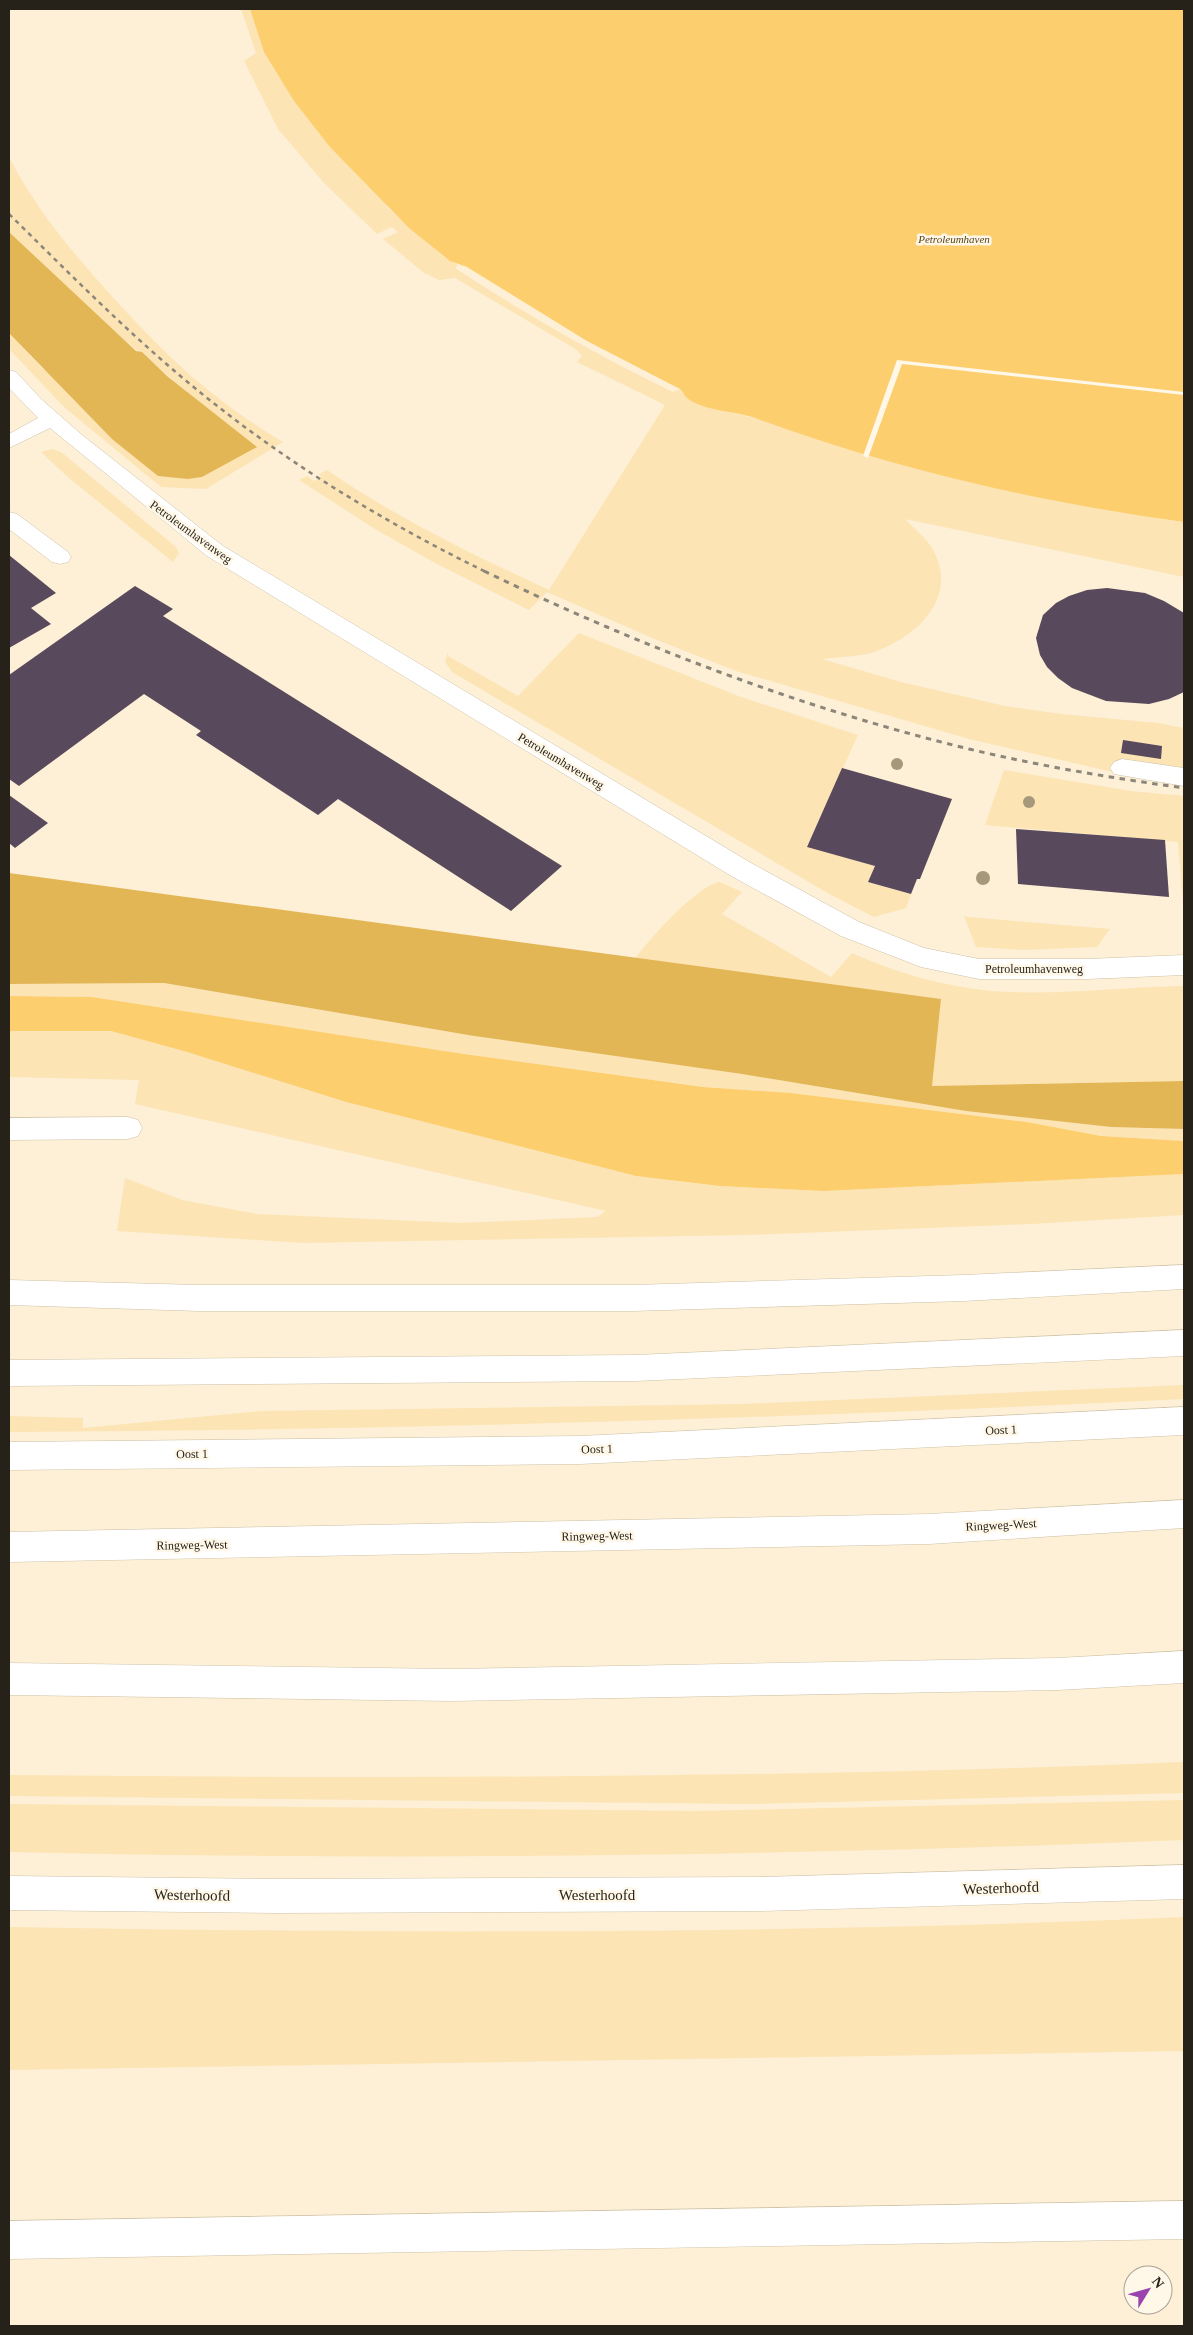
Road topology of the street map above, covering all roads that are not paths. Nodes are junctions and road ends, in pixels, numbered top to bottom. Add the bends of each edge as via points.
1 (9, 376) edge
2 (51, 419) junction
3 (9, 442) edge
4 (9, 519) edge
5 (60, 557) dead end
6 (1122, 768) dead end
7 (1184, 777) edge
8 (1184, 965) edge
9 (128, 1128) dead end
10 (9, 1129) edge
11 (1184, 1277) edge
12 (9, 1293) edge
13 (1184, 1343) edge
14 (9, 1373) edge
15 (1184, 1421) edge
16 (9, 1456) edge
17 (1184, 1514) edge
18 (9, 1547) edge
19 (1184, 1667) edge
20 (9, 1680) edge
21 (1184, 1882) edge
22 (9, 1893) edge
23 (1184, 2220) edge
24 (9, 2240) edge

1 - 2 main road, Petroleumhavenweg
2 - 3 main road
2 - 8 main road, Petroleumhavenweg via 214,551 742,870 850,929 921,958 978,969
4 - 5 main road
6 - 7 main road
9 - 10 main road
11 - 12 main road via 964,1288 633,1298 199,1298
13 - 14 main road via 636,1368
15 - 16 main road, Oost 1 via 580,1450
17 - 18 main road, Ringweg-West via 929,1529
19 - 20 main road via 1058,1674 451,1685
21 - 22 main road, Westerhoofd via 760,1894 277,1896
23 - 24 main road

